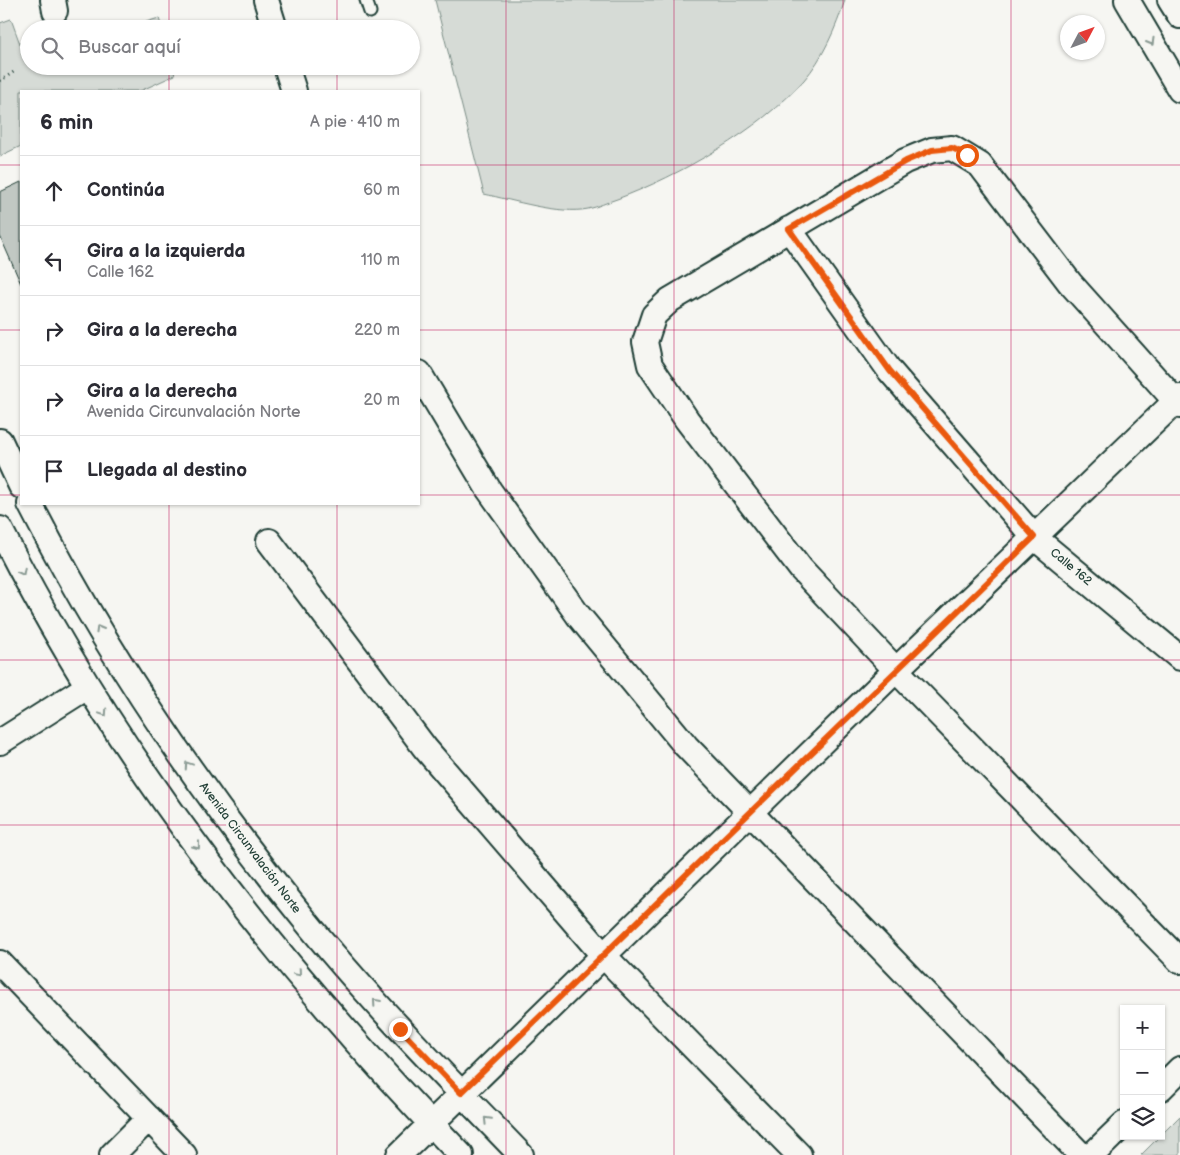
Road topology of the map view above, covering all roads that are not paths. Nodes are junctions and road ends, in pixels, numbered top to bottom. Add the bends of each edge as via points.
1 (266, 0) edge
2 (366, 0) edge
3 (1126, 0) edge
4 (1170, 0) edge
5 (370, 12) dead end
6 (1180, 16) edge
7 (272, 20) edge
8 (289, 75) edge
9 (294, 90) edge
10 (1180, 90) edge
11 (789, 229) junction
12 (420, 375) edge
13 (1178, 402) edge
14 (0, 442) edge
15 (20, 484) edge
16 (31, 505) edge
17 (0, 529) edge
18 (1034, 537) junction
19 (269, 541) dead end
20 (1180, 658) edge
21 (896, 670) junction
22 (87, 688) junction
23 (0, 742) edge
24 (750, 813) junction
25 (603, 955) junction
26 (1180, 962) edge
27 (4, 976) edge
28 (1180, 1069) edge
29 (1165, 1084) edge
30 (461, 1093) junction
31 (149, 1118) junction
32 (430, 1123) junction
33 (1120, 1128) edge
34 (112, 1155) edge
35 (184, 1155) edge
36 (399, 1155) edge
37 (461, 1155) edge
38 (521, 1155) edge
39 (799, 1155) edge
40 (1081, 1155) edge
41 (1092, 1155) edge

1 - 7 street
2 - 5 lane
3 -> 10 street
4 - 6 street
8 - 9 street
11 - 13 street via 906,161 932,150 952,148 980,165 1070,282
11 - 18 street, Calle 162 via 890,371
11 - 21 street via 670,300 654,315 645,342 650,365 687,420 801,569
12 - 24 street via 489,490 578,615 686,746
13 - 18 street
14 - 15 street
30 -> 16 street, Avenida Circunvalación Norte via 304,920 216,804 122,668
17 -> 22 street
18 - 20 street, Calle 162
18 - 21 street
19 - 25 street via 425,748
21 - 24 street
21 - 26 street
22 - 23 street
22 -> 32 street via 171,812 239,903 370,1058
24 - 25 street
24 - 40 street
25 - 30 street
25 - 39 street
27 - 31 street
28 - 29 street
30 - 32 street
38 -> 30 street, Avenida Circunvalación Norte
31 - 34 street
31 - 35 street
32 - 36 street
32 - 37 street
33 - 41 street

